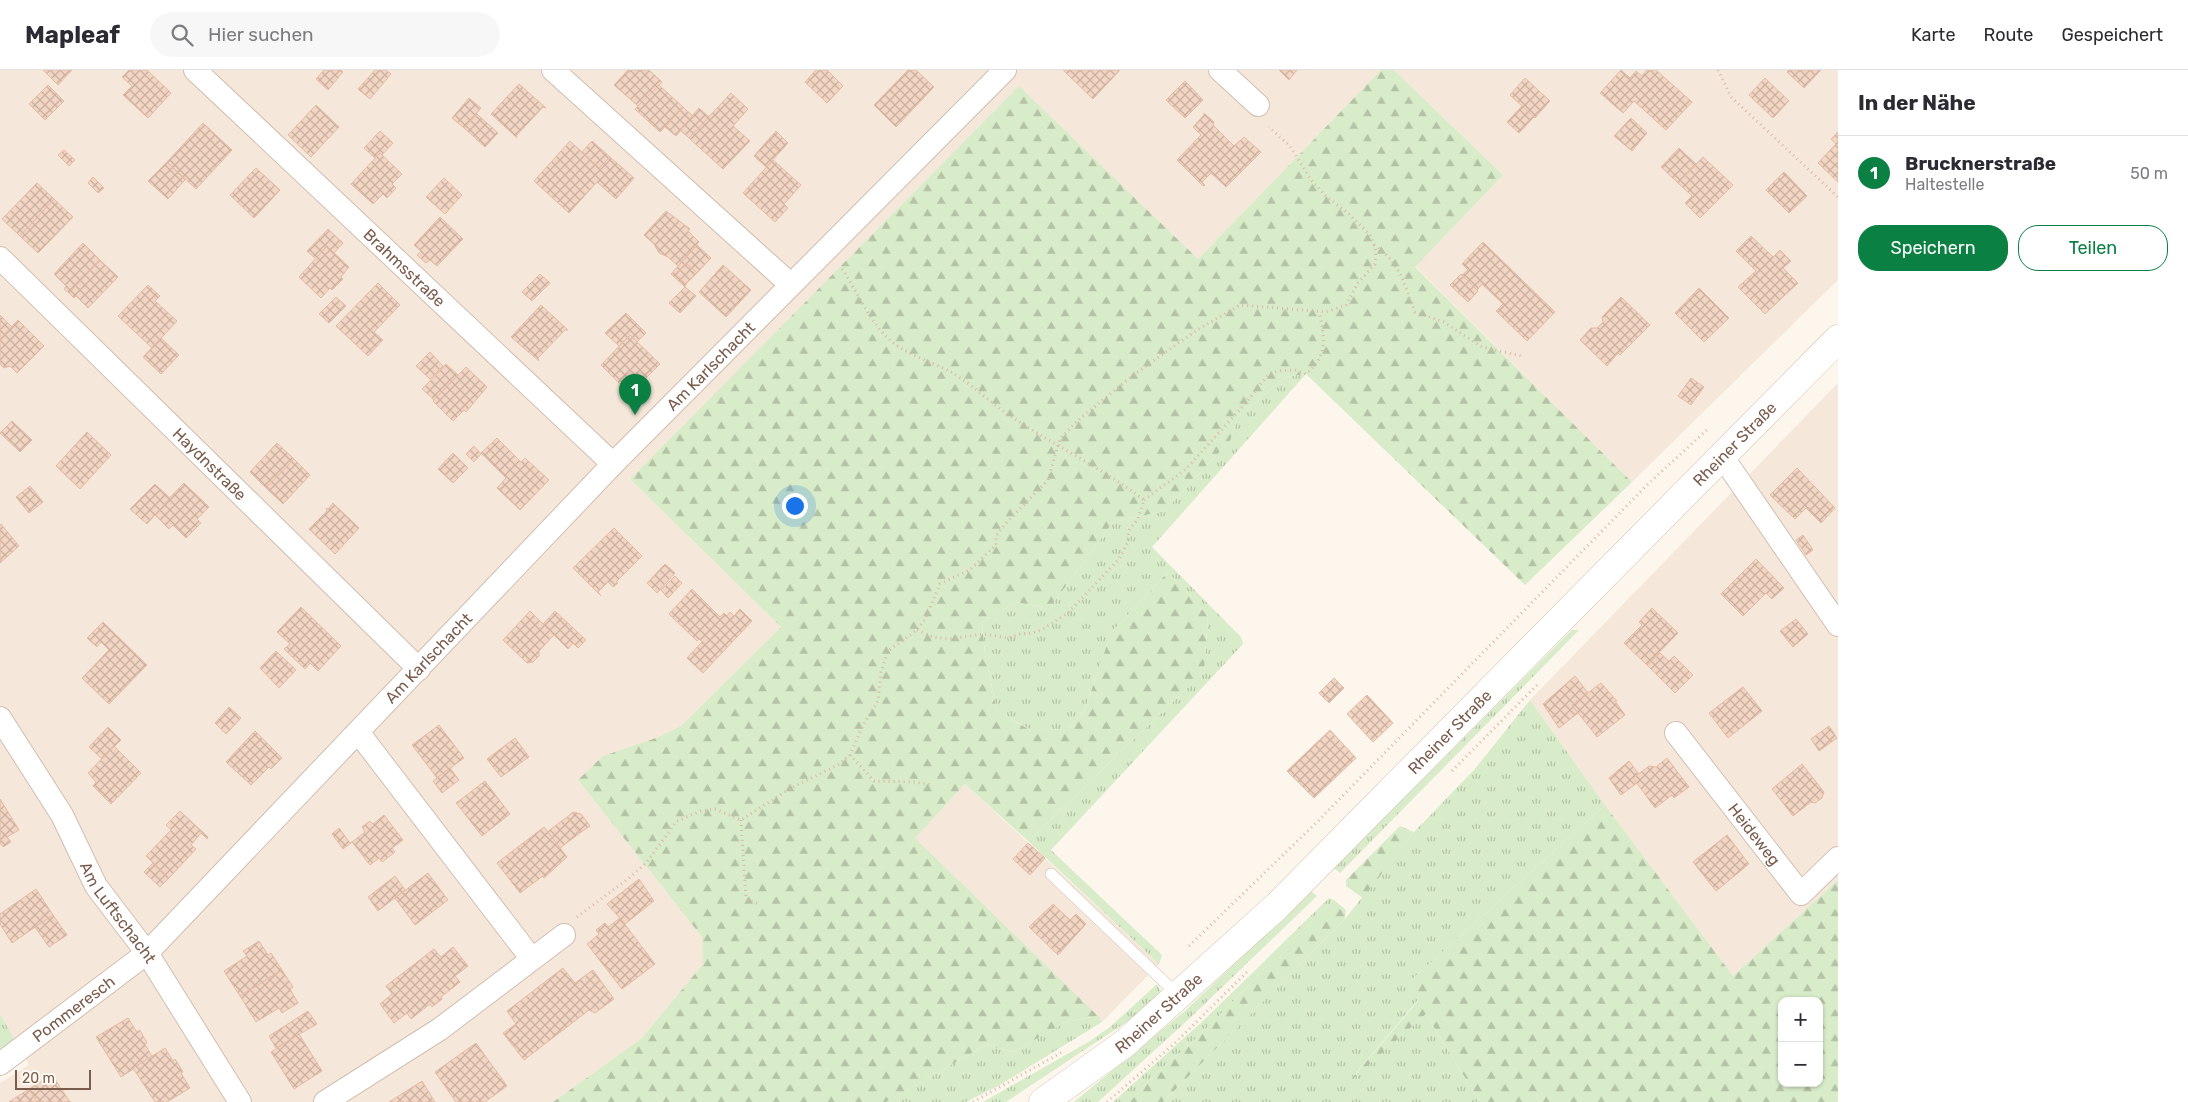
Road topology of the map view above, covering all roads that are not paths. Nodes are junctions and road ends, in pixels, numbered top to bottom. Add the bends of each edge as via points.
1 (195, 70) edge
2 (553, 70) edge
3 (1220, 70) edge
4 (990, 75) edge
5 (1258, 105) road end
6 (0, 258) edge
7 (790, 284) junction
8 (1838, 339) edge
9 (1722, 456) junction
10 (612, 464) junction
11 (1838, 625) edge
12 (419, 669) junction
13 (0, 718) edge
14 (358, 732) junction
15 (1676, 732) dead end
16 (1838, 858) edge
17 (1051, 874) dead end
18 (564, 934) road end
19 (147, 954) junction
20 (531, 958) junction
21 (1178, 995) junction
22 (0, 1064) edge
23 (240, 1102) edge
24 (325, 1102) edge
25 (1042, 1102) edge

1 - 10 street, Brahmsstraße
2 - 7 street
3 - 5 street
4 - 7 street, Am Karlschacht
6 - 12 street, Haydnstraße
7 - 10 street, Am Karlschacht
8 - 9 main road, Rheiner Straße
9 - 11 street
9 - 21 main road, Rheiner Straße via 1277,906
10 - 12 street, Am Karlschacht
12 - 14 street, Am Karlschacht
13 - 19 street, Am Luftschacht via 62,815 96,886
14 - 19 street, Am Karlschacht
14 - 20 street
15 - 16 street, Heideweg via 1801,894
17 - 21 lane
18 - 20 street
19 - 22 street, Pommeresch
19 - 23 street, Am Luftschacht
20 - 24 street via 440,1029
21 - 25 main road, Rheiner Straße via 1124,1044

